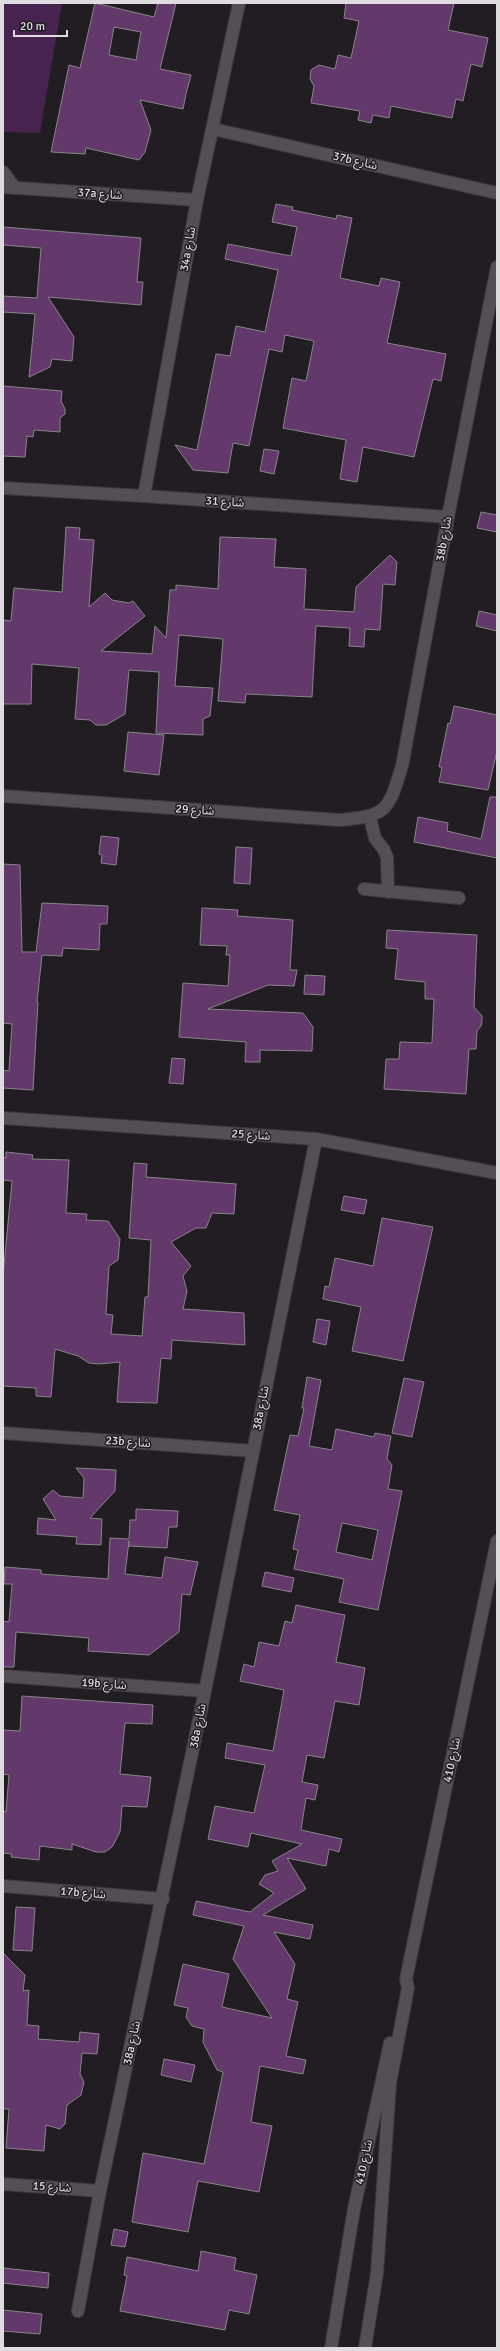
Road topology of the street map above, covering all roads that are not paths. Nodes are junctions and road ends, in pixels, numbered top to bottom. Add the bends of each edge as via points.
1 (239, 3) edge
2 (213, 129) junction
3 (3, 172) edge
4 (3, 187) edge
5 (15, 188) junction
6 (497, 193) edge
7 (197, 200) junction
8 (497, 267) edge
9 (3, 488) edge
10 (144, 496) junction
11 (448, 517) junction
12 (3, 796) edge
13 (370, 818) junction
14 (364, 889) dead end
15 (388, 892) junction
16 (459, 898) dead end
17 (3, 1118) edge
18 (316, 1139) junction
19 (497, 1173) edge
20 (3, 1433) edge
21 (252, 1451) junction
22 (497, 1541) edge
23 (3, 1676) edge
24 (205, 1691) junction
25 (3, 1886) edge
26 (163, 1899) junction
27 (406, 1979) junction
28 (3, 2184) edge
29 (100, 2191) junction
30 (78, 2311) dead end
31 (331, 2348) edge
32 (365, 2348) edge

1 - 2 street, 34a شارع
2 - 6 street, 37b شارع
2 - 7 street, 34a شارع
3 - 5 street
4 - 5 street, 37a شارع
5 - 7 street, 37a شارع
7 - 10 street, 34a شارع
8 - 11 street, 38b شارع
9 - 10 street, شارع 31
10 - 11 street, شارع 31
11 - 13 street, 38b شارع via 402,766 393,796 384,809
12 - 13 street, شارع 29 via 332,819
13 - 15 street via 375,838 387,857
14 - 15 street
15 - 16 street
17 - 18 street, شارع 25
18 - 19 street, شارع 25
18 - 21 street, 38a شارع
20 - 21 street, 23b شارع
21 - 24 street, 38a شارع
22 - 27 street, شارع 410
23 - 24 street, 19b شارع
24 - 26 street, 38a شارع
25 - 26 street, 17b شارع
26 - 29 street, 38a شارع
27 - 31 street, شارع 410 via 402,1984 354,2209
27 - 32 street, شارع 410 via 408,1985 390,2088 377,2273
28 - 29 street, شارع 15
29 - 30 street, 38a شارع

